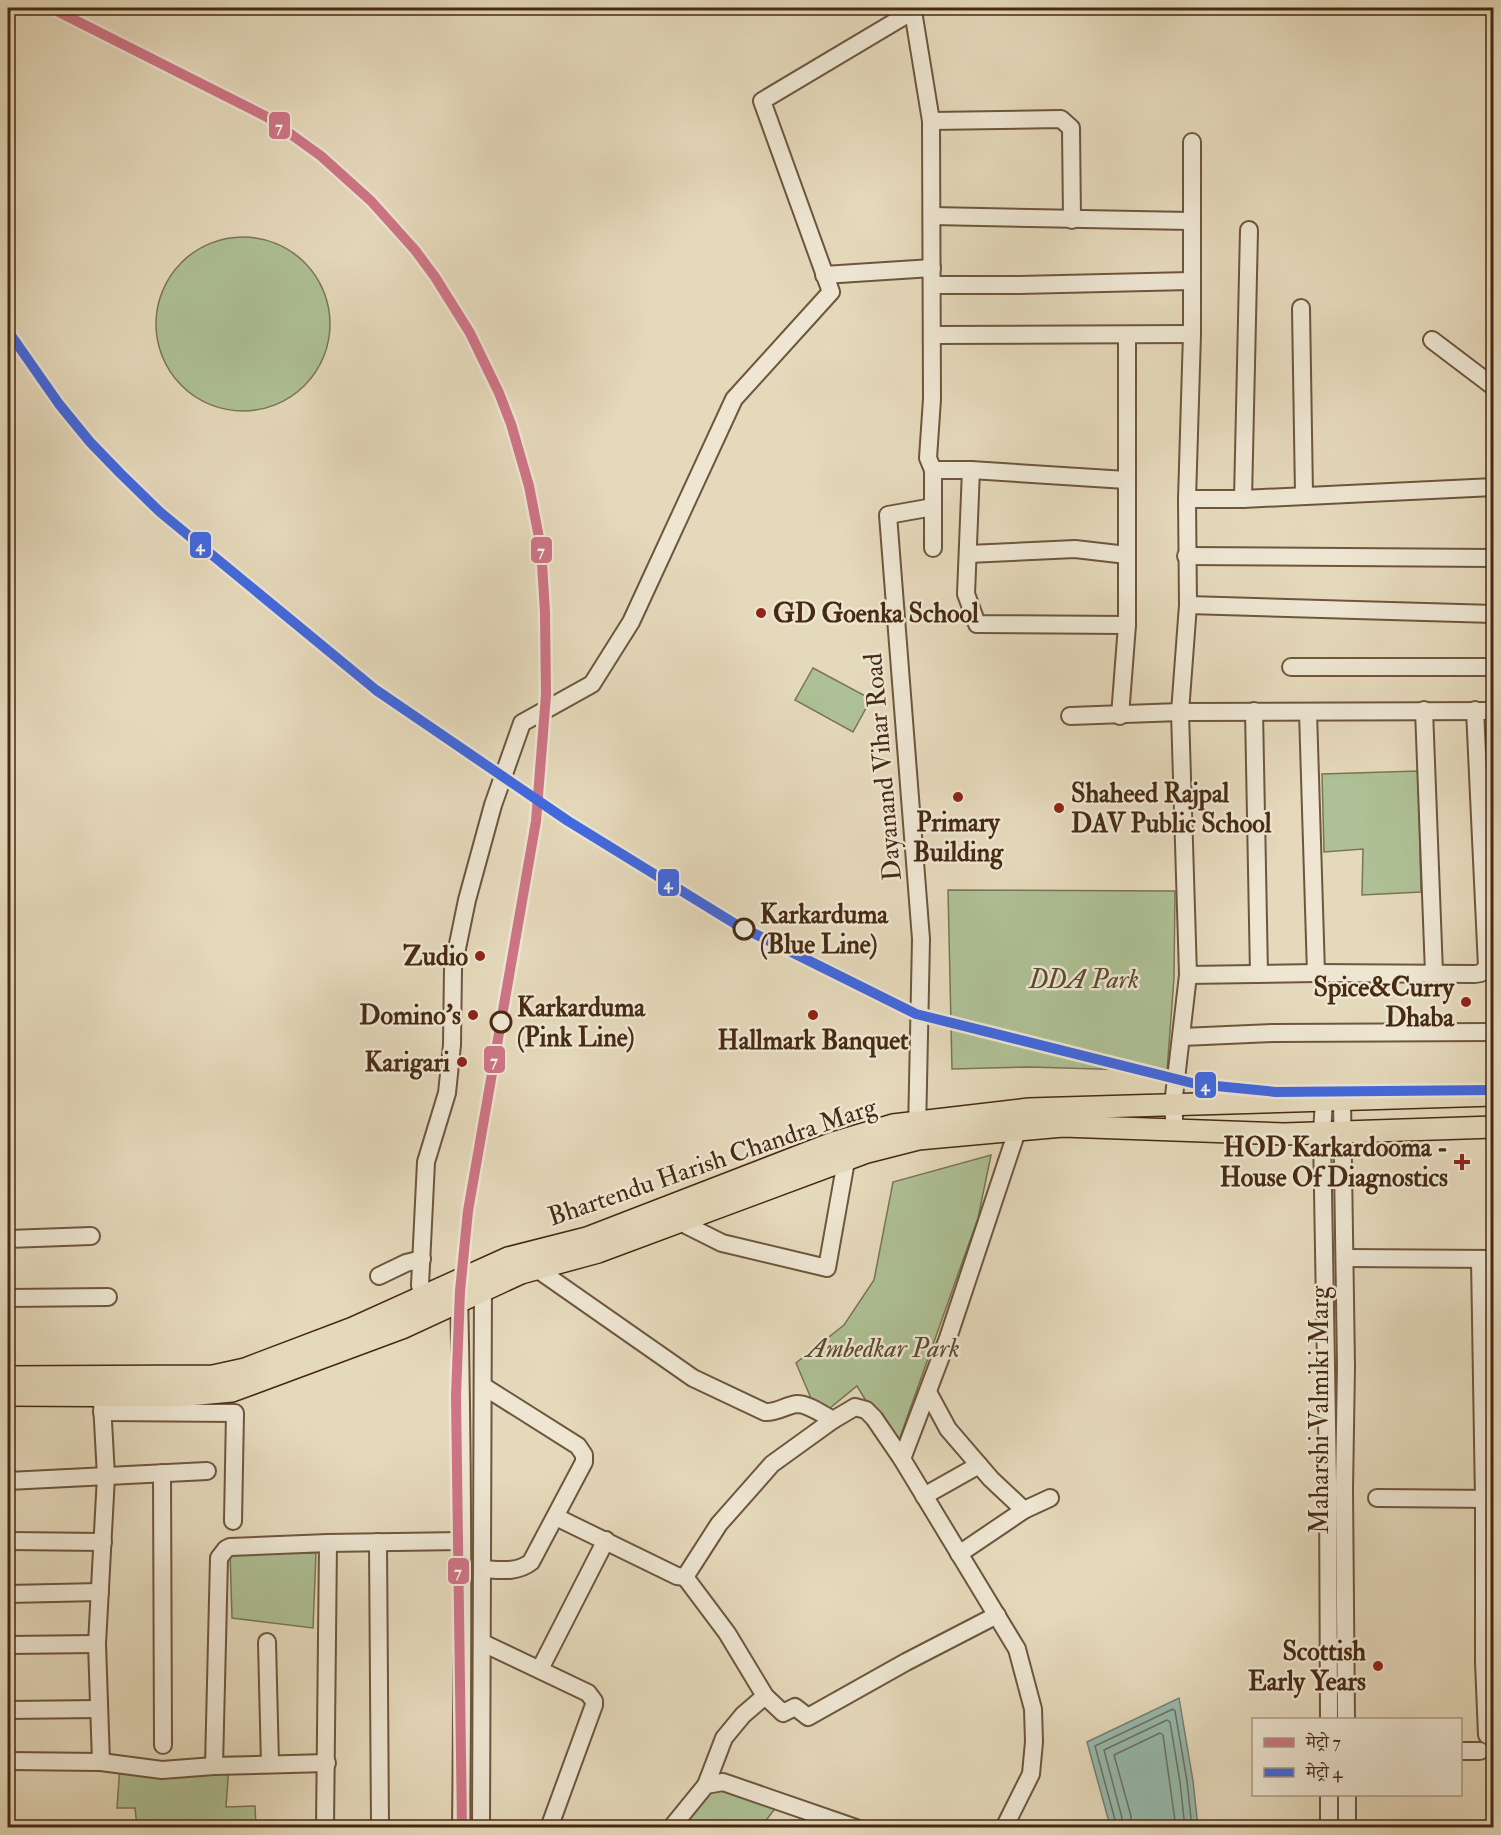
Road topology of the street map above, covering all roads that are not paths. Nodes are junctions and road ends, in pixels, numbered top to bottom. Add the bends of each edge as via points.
1 (912, 9) edge
2 (931, 121) junction
3 (1192, 142) dead end
4 (932, 216) junction
5 (1072, 220) junction
6 (1190, 221) junction
7 (1249, 230) dead end
8 (932, 268) junction
9 (824, 275) junction
10 (1190, 281) junction
11 (932, 285) junction
12 (1301, 308) dead end
13 (1192, 334) junction
14 (932, 335) junction
15 (1127, 336) junction
16 (1432, 340) dead end
17 (1494, 387) edge
18 (933, 470) junction
19 (971, 470) junction
20 (1126, 480) junction
21 (1494, 487) edge
22 (1304, 495) junction
23 (1187, 499) junction
24 (1243, 499) junction
25 (933, 507) junction
26 (933, 548) dead end
27 (968, 554) junction
28 (1126, 555) junction
29 (1186, 556) junction
30 (1494, 558) edge
31 (1188, 605) junction
32 (1494, 614) edge
33 (1127, 626) junction
34 (1291, 667) dead end
35 (1494, 667) edge
36 (1424, 710) junction
37 (1475, 710) junction
38 (1254, 711) junction
39 (1308, 711) junction
40 (1494, 711) edge
41 (1180, 712) junction
42 (1120, 716) junction
43 (1070, 717) dead end
44 (1316, 973) junction
45 (1434, 973) junction
46 (1259, 974) junction
47 (1188, 975) junction
48 (1494, 1032) edge
49 (1182, 1037) junction
50 (1494, 1095) edge
51 (1333, 1100) junction
52 (1173, 1105) junction
53 (1494, 1127) edge
54 (917, 1130) junction
55 (1017, 1131) junction
56 (1174, 1131) junction
57 (1332, 1133) junction
58 (846, 1161) junction
59 (680, 1222) junction
60 (91, 1236) dead end
61 (8, 1239) edge
62 (1345, 1258) junction
63 (422, 1259) junction
64 (1487, 1259) edge
65 (484, 1269) junction
66 (537, 1269) junction
67 (380, 1276) dead end
68 (459, 1280) junction
69 (483, 1290) junction
70 (108, 1297) dead end
71 (8, 1298) edge
72 (459, 1302) junction
73 (424, 1307) junction
74 (8, 1377) edge
75 (483, 1386) junction
76 (928, 1392) junction
77 (8, 1395) edge
78 (101, 1395) junction
79 (833, 1420) junction
80 (902, 1459) junction
81 (979, 1465) junction
82 (207, 1471) dead end
83 (162, 1473) junction
84 (106, 1476) junction
85 (8, 1481) edge
86 (924, 1496) junction
87 (1050, 1498) dead end
88 (1377, 1498) dead end
89 (1489, 1499) edge
90 (1024, 1510) junction
91 (556, 1516) junction
92 (233, 1521) dead end
93 (462, 1540) junction
94 (606, 1540) junction
95 (8, 1541) edge
96 (103, 1542) junction
97 (378, 1542) junction
98 (328, 1543) junction
99 (1488, 1550) edge
100 (959, 1554) junction
101 (483, 1569) junction
102 (685, 1577) junction
103 (100, 1592) junction
104 (8, 1594) edge
105 (997, 1615) junction
106 (267, 1642) dead end
107 (483, 1643) junction
108 (97, 1644) junction
109 (8, 1645) edge
110 (1489, 1662) edge
111 (540, 1669) junction
112 (765, 1696) junction
113 (99, 1709) junction
114 (8, 1710) edge
115 (1329, 1718) edge
116 (1346, 1718) edge
117 (1494, 1735) edge
118 (163, 1745) dead end
119 (1462, 1750) edge
120 (1480, 1751) dead end
121 (8, 1761) edge
122 (101, 1762) junction
123 (327, 1763) junction
124 (270, 1764) junction
125 (214, 1766) junction
126 (706, 1785) junction
127 (1329, 1796) edge
128 (1347, 1796) edge
129 (325, 1827) edge
130 (380, 1827) edge
131 (461, 1827) edge
132 (481, 1827) edge
133 (549, 1827) edge
134 (671, 1827) edge
135 (856, 1827) edge
136 (1004, 1827) edge
137 (1329, 1827) edge
138 (1347, 1827) edge

1 - 2 street
1 - 9 street via 762,101
2 - 4 street
2 - 5 street via 1061,119 1068,123
3 - 6 street
4 - 5 street
4 - 8 street
5 - 6 street
6 - 10 street
7 - 24 street
8 - 9 street
8 - 11 street
9 - 63 street via 831,292 734,399 631,622 592,684 522,723 466,900 453,968 447,1093 426,1162
10 - 11 street
10 - 13 street
11 - 14 street
12 - 22 street
13 - 15 street
13 - 23 street
14 - 15 street
14 - 18 street via 928,458
15 - 20 street
16 - 17 street
18 - 19 street
18 - 25 street
19 - 20 street
19 - 27 street
20 - 28 street
21 - 22 street
22 - 24 street
23 - 24 street
23 - 29 street
25 - 26 street
25 - 54 street, Dayanand Vihar Road via 888,515 921,939
27 - 28 street via 1075,549
27 - 33 street via 966,594 977,624
28 - 33 street
29 - 30 street
29 - 31 street
31 - 32 street
31 - 41 street
33 - 42 street
34 - 35 street
36 - 37 street
36 - 39 street
36 - 45 street
37 - 40 street
37 - 45 street via 1487,968 1475,974
38 - 39 street
38 - 41 street
38 - 46 street
39 - 44 street
41 - 42 street
41 - 47 street
42 - 43 street
44 - 45 street
44 - 46 street
46 - 47 street
47 - 49 street
48 - 49 street
49 - 52 street
50 - 51 main road, Bhartendu Harish Chandra Marg
51 - 52 main road, Bhartendu Harish Chandra Marg
51 - 57 street, Maharshi Valmiki Marg
52 - 54 main road, Bhartendu Harish Chandra Marg via 1029,1109
52 - 56 street
53 - 57 main road, Bhartendu Harish Chandra Marg
54 - 55 main road, Bhartendu Harish Chandra Marg
54 - 58 main road, Bhartendu Harish Chandra Marg
54 - 65 main road, Bhartendu Harish Chandra Marg via 893,1125 833,1143 587,1238 508,1258
55 - 56 main road, Bhartendu Harish Chandra Marg via 1063,1126
55 - 76 street
56 - 57 main road, Bhartendu Harish Chandra Marg
57 - 62 street, Maharshi Valmiki Marg
57 - 115 street, Maharshi Valmiki Marg
58 - 59 main road, Bhartendu Harish Chandra Marg
58 - 59 street via 827,1268 722,1243
59 - 66 main road, Bhartendu Harish Chandra Marg
60 - 61 street
62 - 64 street
62 - 116 street, Maharshi Valmiki Marg
63 - 67 street
63 - 73 street via 420,1285
64 - 89 street
65 - 68 main road, Bhartendu Harish Chandra Marg
65 - 69 street
66 - 69 main road, Bhartendu Harish Chandra Marg
66 - 79 street via 712,1388 765,1412 798,1404
68 - 72 street
68 - 73 main road, Bhartendu Harish Chandra Marg
69 - 72 main road, Bhartendu Harish Chandra Marg
69 - 75 street
70 - 71 street
72 - 73 main road, Bhartendu Harish Chandra Marg
72 - 93 street
73 - 78 main road, Bhartendu Harish Chandra Marg via 353,1328 245,1369
74 - 78 main road, Bhartendu Harish Chandra Marg
75 - 91 street via 581,1450 584,1462
75 - 101 street
76 - 80 street
76 - 81 street via 948,1429
77 - 78 main road, Bhartendu Harish Chandra Marg
78 - 84 street
78 - 92 street via 235,1413
79 - 80 street via 855,1407 866,1410
79 - 102 street via 772,1464 719,1524
80 - 86 street
81 - 86 street
81 - 90 street
82 - 83 street
83 - 84 street
83 - 118 street
84 - 85 street
84 - 96 street
86 - 100 street
87 - 90 street
88 - 89 street
89 - 99 street
90 - 100 street
91 - 94 street
91 - 101 street via 524,1568
93 - 97 street
93 - 131 street
94 - 102 street
94 - 111 street
95 - 96 street
96 - 103 street
97 - 98 street
97 - 130 street
98 - 123 street
98 - 125 street via 230,1547 219,1558
99 - 110 street
100 - 105 street
101 - 107 street
102 - 112 street via 727,1633
103 - 104 street
103 - 108 street
105 - 112 street via 808,1718 795,1707 783,1713
105 - 136 street via 1017,1649 1033,1708 1031,1774
106 - 124 street
107 - 111 street
107 - 132 street
108 - 109 street
108 - 113 street
110 - 117 street via 1487,1735
111 - 133 street via 594,1701
112 - 126 street via 724,1738
113 - 114 street
113 - 122 street
119 - 120 street
121 - 122 street
122 - 125 street via 162,1770
123 - 124 street
123 - 129 street
124 - 125 street
126 - 134 street
126 - 135 street via 730,1784
127 - 137 street
128 - 138 street

